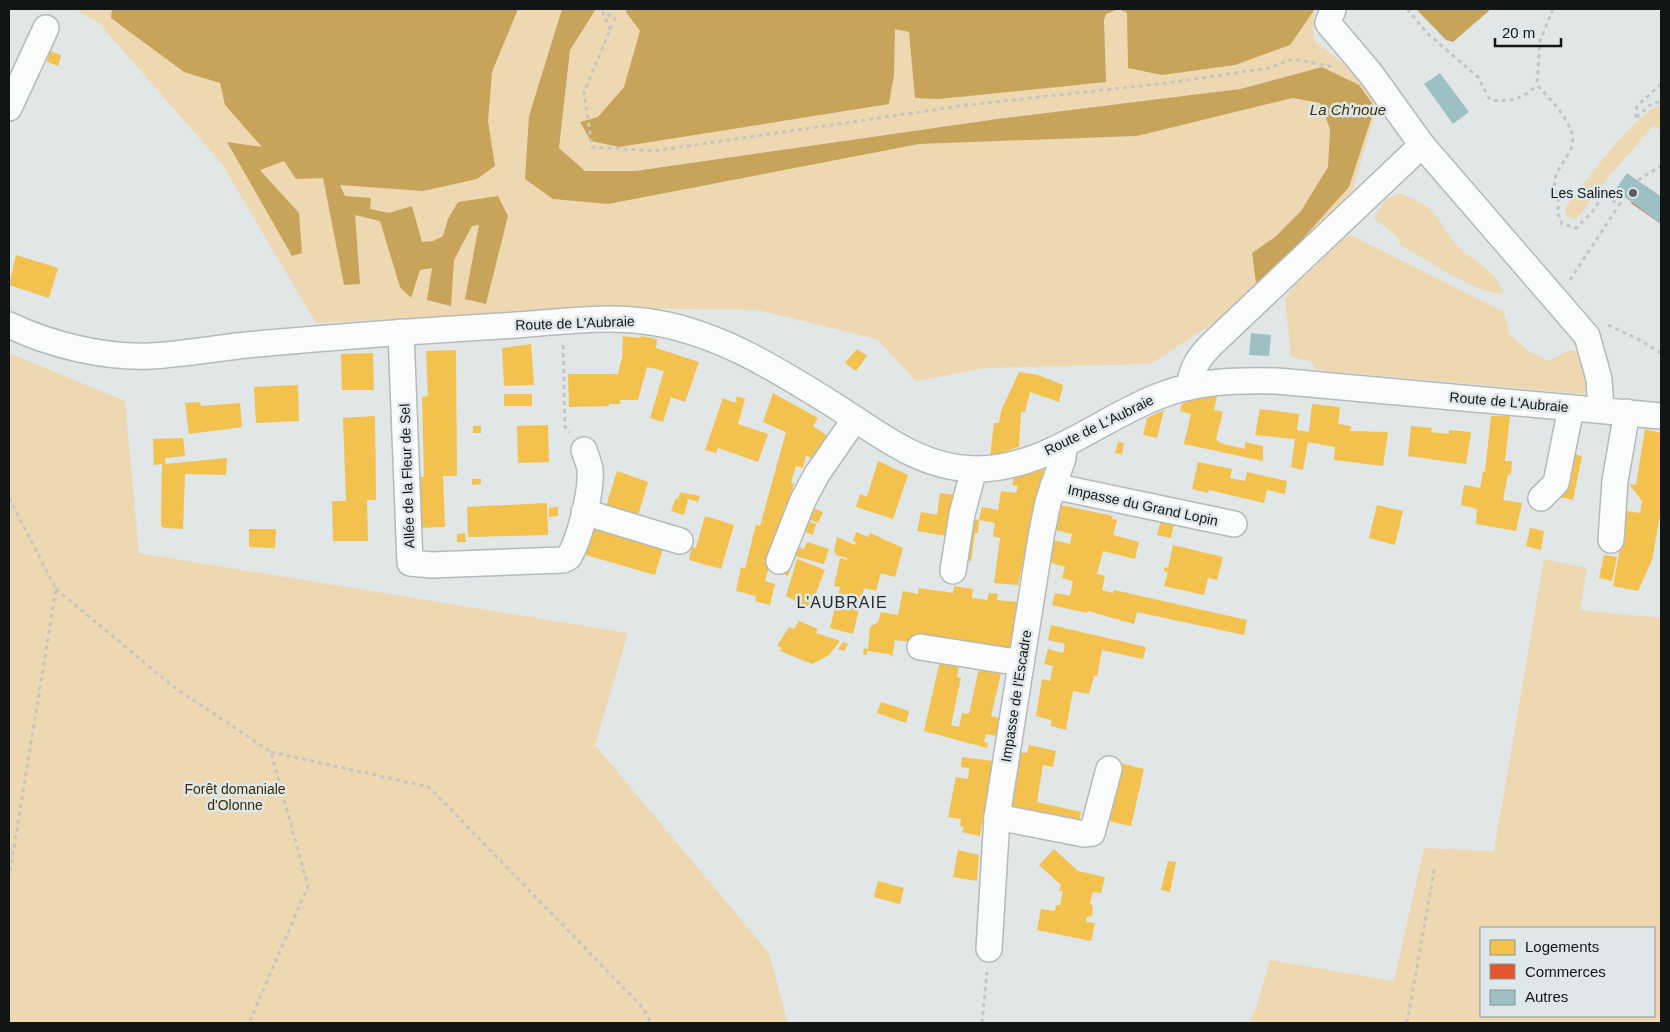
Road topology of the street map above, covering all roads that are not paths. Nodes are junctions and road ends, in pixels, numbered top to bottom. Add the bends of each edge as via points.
1 (1333, 9) edge
2 (46, 28) dead end
3 (9, 108) edge
4 (1422, 145) junction
5 (9, 325) edge
6 (401, 332) junction
7 (1189, 387) junction
8 (1572, 408) junction
9 (1601, 410) junction
10 (1627, 412) junction
11 (1661, 416) edge
12 (855, 419) junction
13 (1064, 446) junction
14 (584, 450) road end
15 (974, 469) junction
16 (1053, 486) junction
17 (1542, 498) dead end
18 (584, 512) junction
19 (1234, 524) dead end
20 (1611, 540) dead end
21 (680, 541) dead end
22 (779, 561) dead end
23 (953, 571) dead end
24 (920, 647) dead end
25 (1021, 663) junction
26 (1109, 769) dead end
27 (997, 817) junction
28 (989, 949) road end

1 - 4 street via 1328,23 1371,74
2 - 3 street
4 - 7 street via 1212,344 1197,360
4 - 9 street via 1587,336 1599,379
5 - 6 street, Route de L'Aubraie via 40,339 90,351 149,356
6 - 12 street, Route de L'Aubraie via 642,320 716,340 754,358
6 - 18 street, Allée de la Fleur de Sel via 410,563 563,560 573,550
7 - 8 street, Route de L'Aubraie via 1220,381 1276,382
7 - 13 street, Route de L'Aubraie via 1158,396
8 - 9 street, Route de L'Aubraie
8 - 17 street via 1556,483
9 - 10 street, Route de L'Aubraie
10 - 11 street, Route de L'Aubraie
10 - 20 street via 1615,481
12 - 15 street, Route de L'Aubraie via 897,447 923,459 950,467
12 - 22 street via 817,474
13 - 15 street, Route de L'Aubraie via 1016,464
13 - 16 street, Impasse de l'Escadre
14 - 18 street, Allée de la Fleur de Sel via 590,468 590,484
15 - 23 street via 962,514
16 - 19 street, Impasse du Grand Lopin
16 - 25 street, Impasse de l'Escadre via 1041,537
18 - 21 street
24 - 25 street
25 - 27 street, Impasse de l'Escadre
26 - 27 street via 1092,833
27 - 28 street, Impasse de l'Escadre

